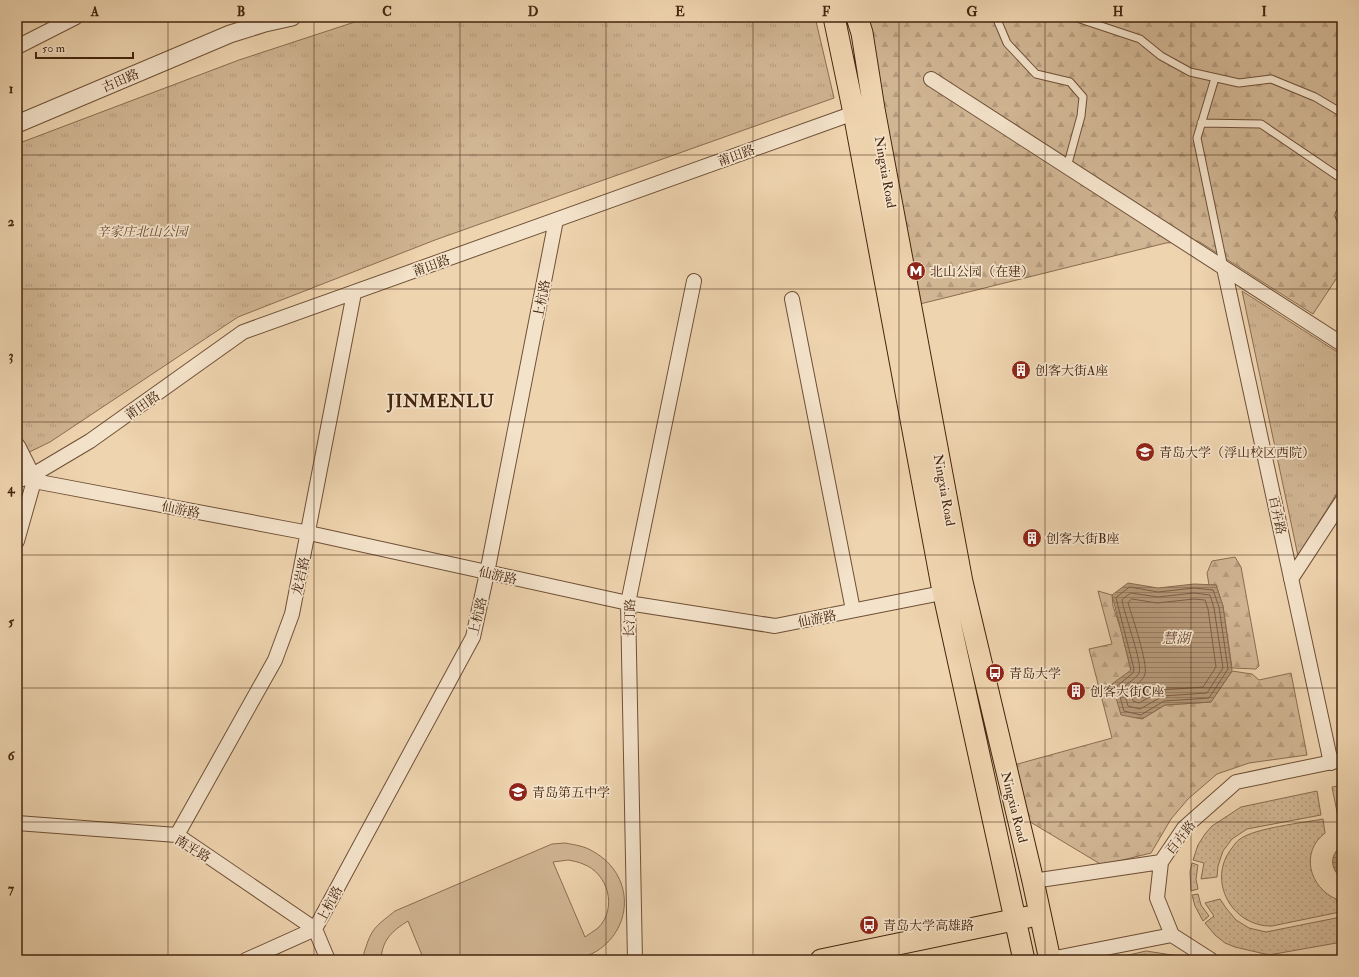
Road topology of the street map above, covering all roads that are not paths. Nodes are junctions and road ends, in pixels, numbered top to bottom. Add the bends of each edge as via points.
1 (76, 17) edge
2 (292, 17) edge
3 (834, 17) edge
4 (858, 17) edge
5 (996, 17) edge
6 (1074, 17) edge
7 (17, 47) edge
8 (1214, 78) junction
9 (931, 79) dead end
10 (874, 109) junction
11 (854, 113) junction
12 (1342, 114) edge
13 (1201, 123) junction
14 (17, 124) edge
15 (1068, 167) junction
16 (1342, 179) edge
17 (1342, 208) edge
18 (556, 220) junction
19 (1342, 224) edge
20 (1224, 268) junction
21 (694, 282) dead end
22 (354, 293) junction
23 (792, 299) dead end
24 (1342, 344) edge
25 (17, 447) edge
26 (27, 480) edge
27 (1342, 501) edge
28 (308, 533) junction
29 (17, 541) edge
30 (487, 572) junction
31 (1291, 579) junction
32 (963, 588) junction
33 (943, 593) junction
34 (628, 604) junction
35 (853, 610) junction
36 (1336, 761) edge
37 (17, 823) edge
38 (177, 835) junction
39 (1161, 862) junction
40 (1033, 881) junction
41 (1039, 914) junction
42 (1014, 921) junction
43 (315, 929) junction
44 (1172, 936) junction
45 (246, 960) edge
46 (328, 960) edge
47 (635, 960) edge
48 (821, 960) edge
49 (1024, 960) edge
50 (1050, 960) edge
51 (1211, 960) edge

1 - 7 street
2 - 14 street, 古田路 via 230,34
3 - 11 main road, Ningxia Road
4 - 10 main road, Ningxia Road
5 - 15 lane via 1007,42 1036,74 1070,82 1083,97 1081,116
6 - 8 lane via 1140,39 1161,56 1190,72
8 - 12 lane via 1239,83 1271,79 1315,97
8 - 13 lane
9 - 15 street
10 - 11 street, 莆田路
10 - 32 main road, Ningxia Road
11 - 18 street, 莆田路
11 - 33 main road, Ningxia Road
13 - 16 lane via 1261,124
13 - 20 lane via 1197,138
15 - 20 street
17 - 19 lane via 1339,215
18 - 22 street, 莆田路
18 - 30 street, 上杭路
20 - 24 street
20 - 31 street, 百卉路
21 - 34 street, 长汀路
22 - 26 street, 莆田路 via 243,332 90,441
22 - 28 street, 龙岩路
23 - 35 street
25 - 26 street
26 - 28 street, 仙游路
26 - 29 street
27 - 31 street
28 - 30 street, 仙游路
28 - 38 street, 龙岩路 via 292,614 275,660
30 - 34 street, 仙游路
30 - 43 street, 上杭路 via 473,637
31 - 36 street, 百卉路
32 - 33 street, 仙游路
32 - 40 main road, Ningxia Road
33 - 35 street, 仙游路
33 - 42 main road, Ningxia Road
34 - 35 street, 仙游路 via 775,626
34 - 47 street, 长汀路
36 - 39 street, 百卉路 via 1236,782 1184,828
37 - 38 street, 南平路
38 - 43 street, 南平路
39 - 40 street, 百卉路
39 - 44 street, 百卉路 via 1157,898
40 - 41 main road, Ningxia Road
41 - 42 main road
41 - 50 main road, Ningxia Road
42 - 48 main road
42 - 49 main road, Ningxia Road
43 - 45 street, 上杭路
43 - 46 street
44 - 50 street
44 - 51 street

